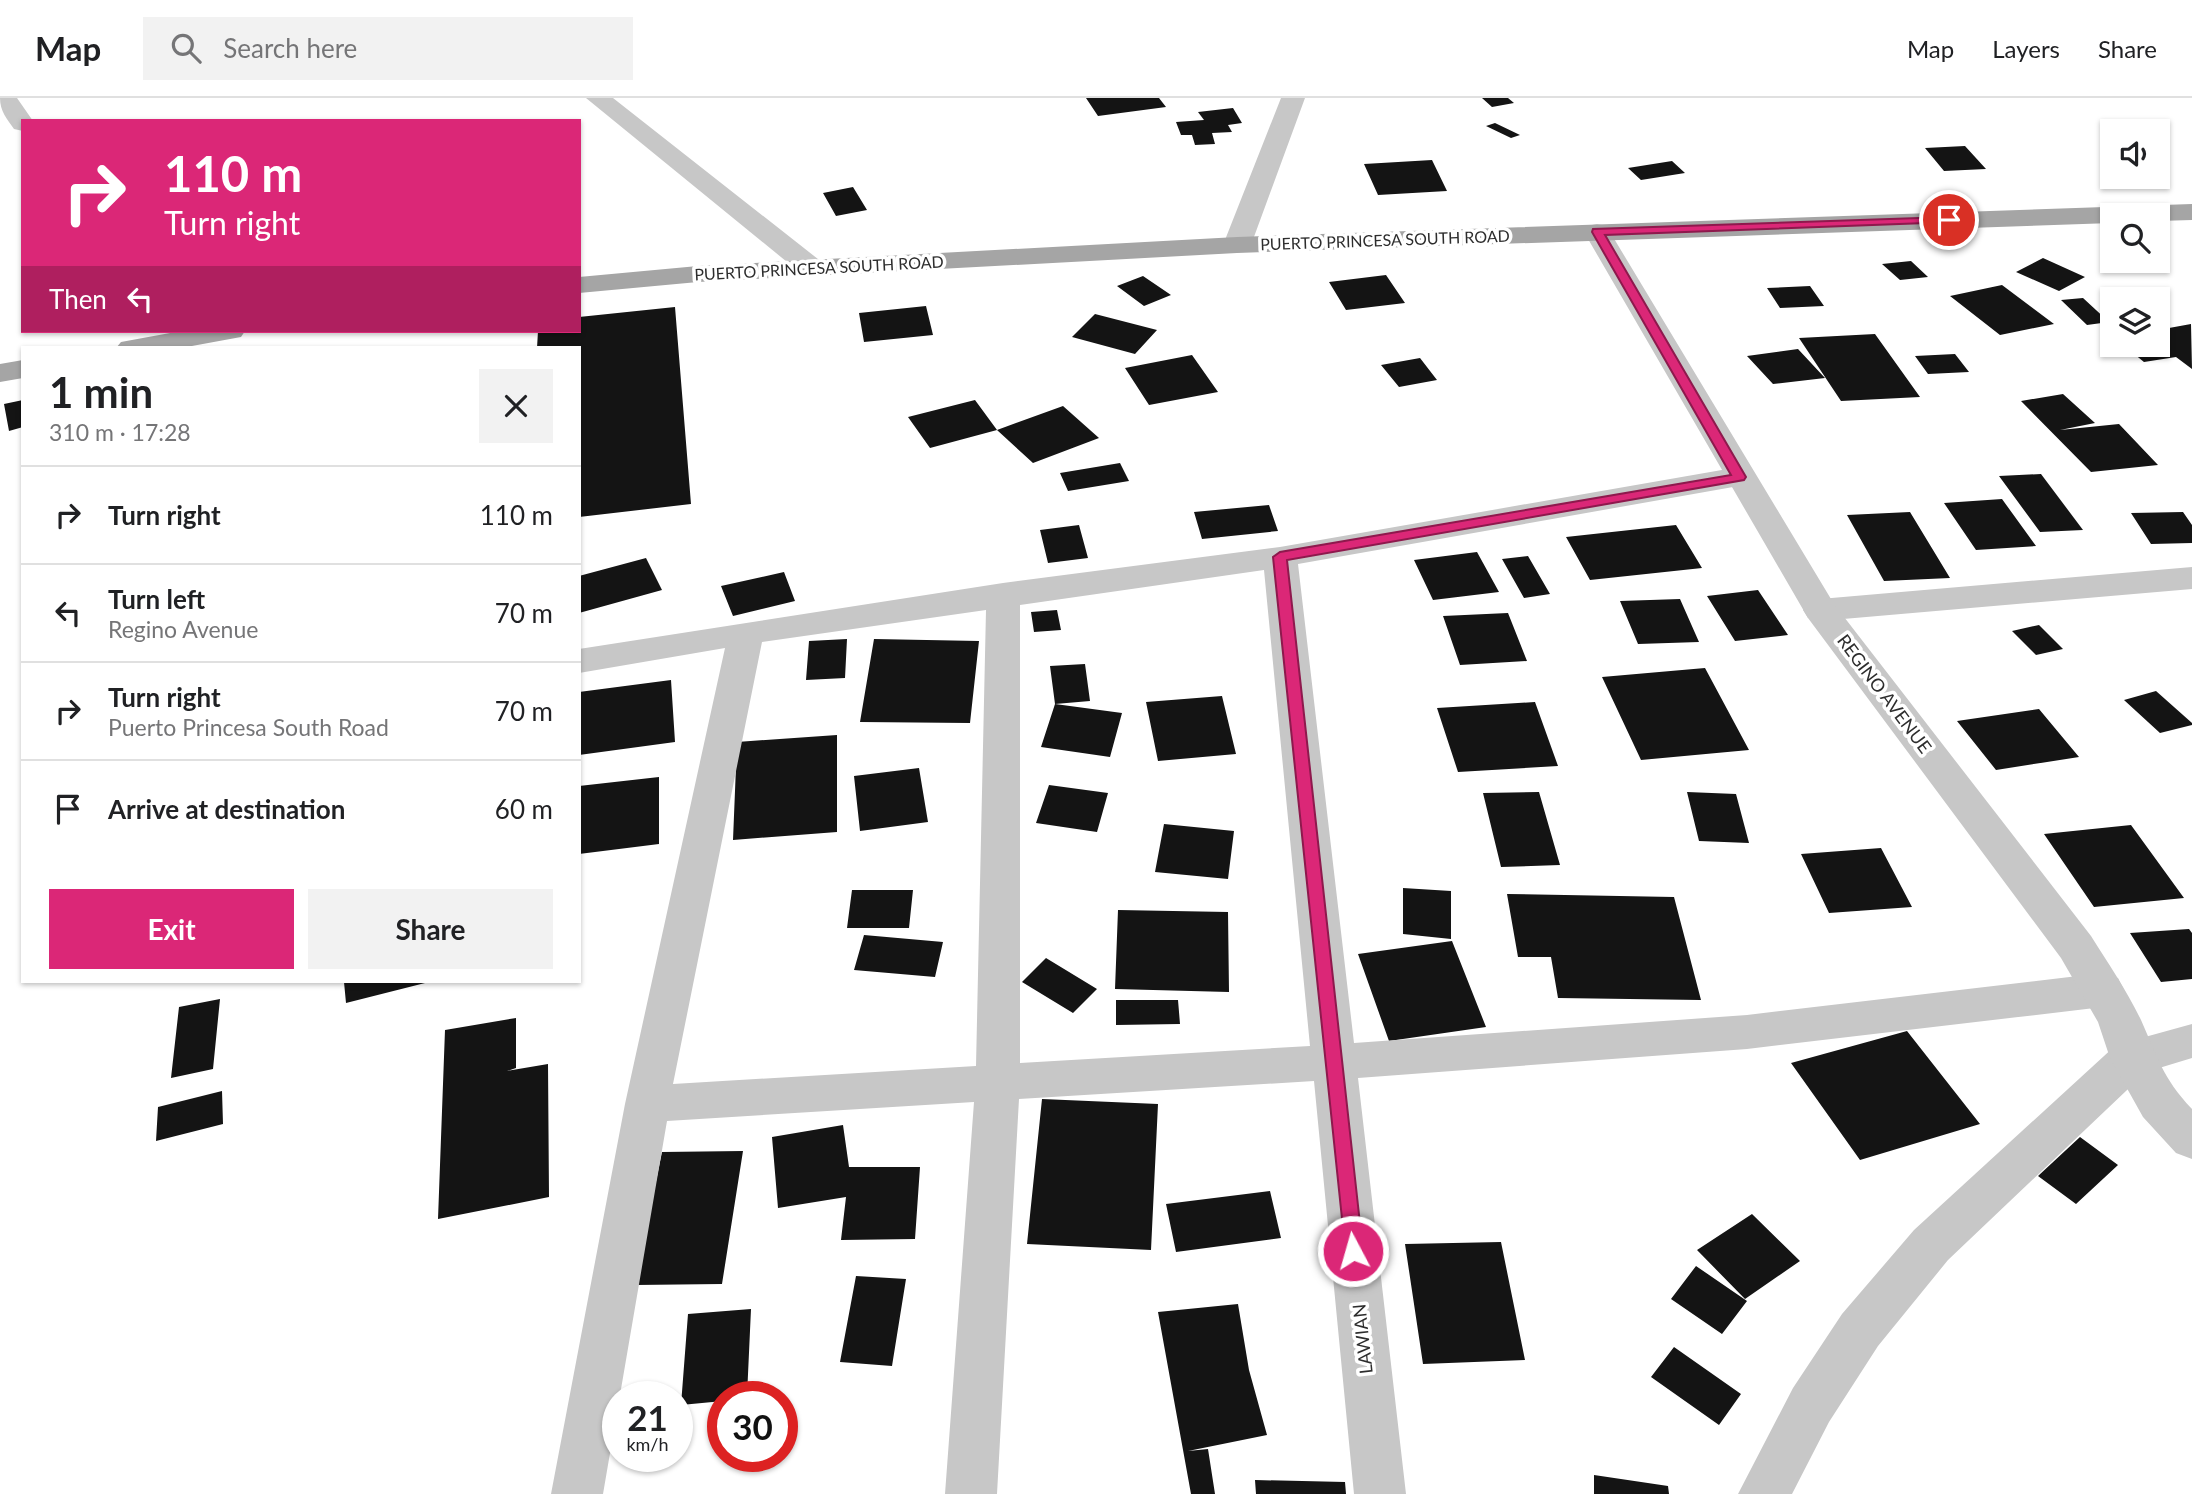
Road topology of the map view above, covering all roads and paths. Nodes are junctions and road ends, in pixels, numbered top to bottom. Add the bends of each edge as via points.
1 (5, 98) edge
2 (598, 98) edge
3 (1293, 98) edge
4 (21, 121) edge
5 (2192, 212) edge
6 (1597, 232) junction
7 (1237, 245) junction
8 (813, 269) junction
9 (581, 285) edge
10 (205, 333) edge
11 (167, 336) edge
12 (137, 346) edge
13 (21, 369) edge
14 (0, 373) edge
15 (1739, 477) junction
16 (1280, 557) junction
17 (2192, 578) edge
18 (1003, 594) junction
19 (1820, 610) junction
20 (746, 633) junction
21 (581, 661) edge
22 (2103, 990) junction
23 (2192, 1041) edge
24 (2132, 1058) junction
25 (1332, 1062) junction
26 (998, 1081) junction
27 (646, 1104) junction
28 (2192, 1140) edge
29 (577, 1494) edge
30 (971, 1494) edge
31 (1380, 1494) edge
32 (1764, 1494) edge

1 - 4 street
2 - 8 street
3 - 7 street
5 - 6 main road, PUERTO PRINCESA SOUTH ROAD
6 - 7 main road, PUERTO PRINCESA SOUTH ROAD
6 - 15 street, REGINO AVENUE
7 - 8 main road, PUERTO PRINCESA SOUTH ROAD
8 - 9 main road, PUERTO PRINCESA SOUTH ROAD
10 - 11 main road
11 - 12 main road
13 - 14 main road
15 - 16 street
15 - 19 street, REGINO AVENUE
16 - 18 street
16 - 25 street, LAWIAN
17 - 19 street
18 - 20 street
18 - 26 street
19 - 22 street, REGINO AVENUE via 2076,947
20 - 21 street
20 - 27 street
22 - 24 street, REGINO AVENUE
22 - 25 street via 1747,1032
23 - 24 street
24 - 28 street, REGINO AVENUE via 2159,1104
24 - 32 street via 1931,1245 1860,1330 1811,1405
25 - 26 street
25 - 31 street, LAWIAN
26 - 27 street
26 - 30 street
27 - 29 street

